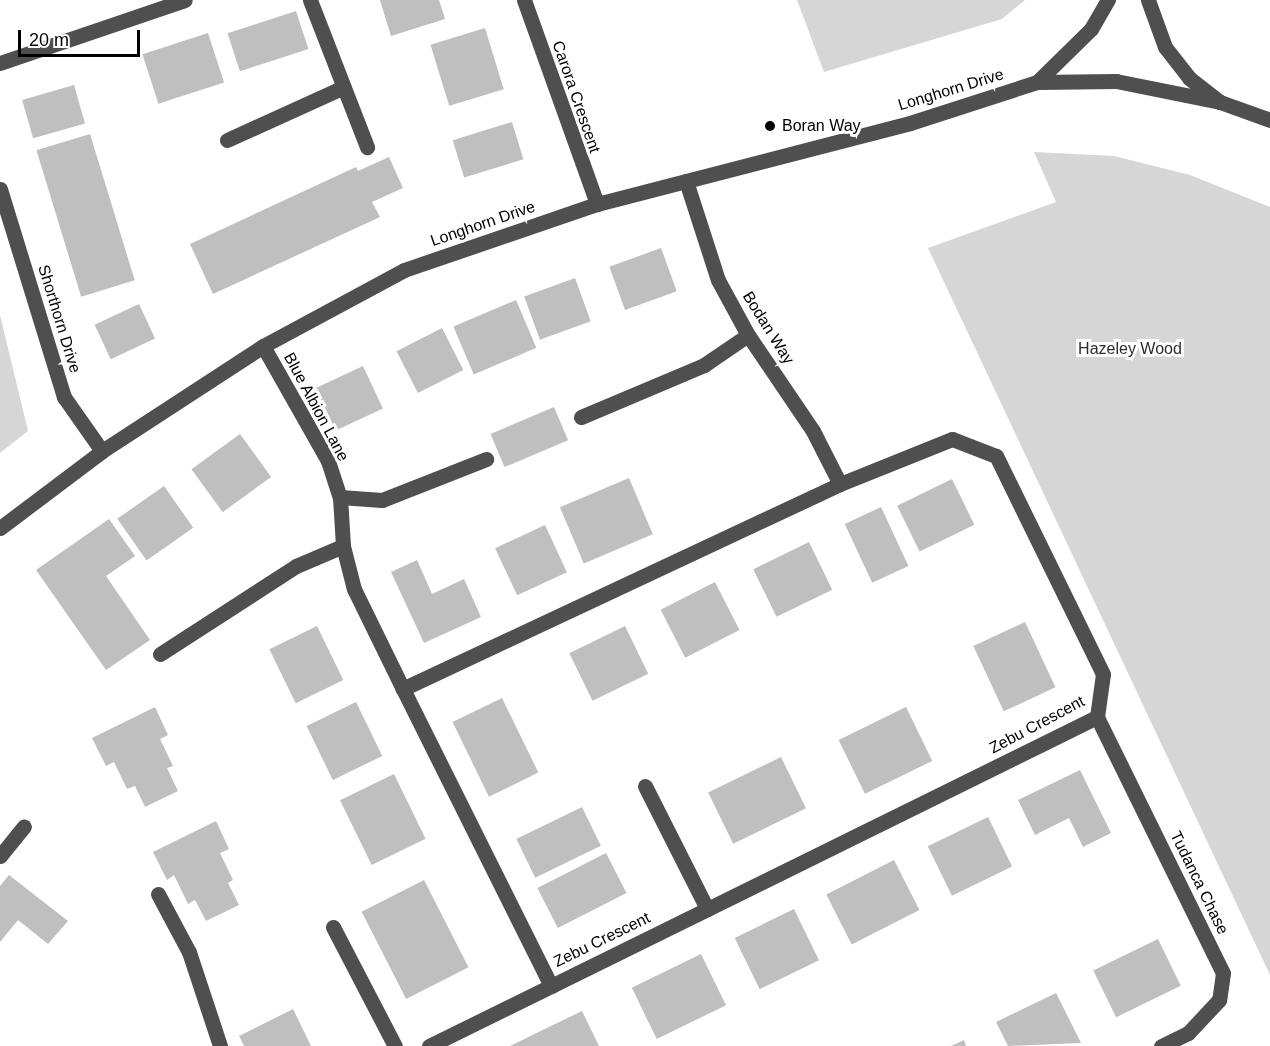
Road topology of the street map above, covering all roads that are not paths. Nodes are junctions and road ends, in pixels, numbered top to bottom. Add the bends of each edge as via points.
1 (185, 0) edge
2 (310, 0) edge
3 (524, 0) edge
4 (1108, 0) edge
5 (1148, 0) edge
6 (0, 63) edge
7 (1036, 82) junction
8 (344, 87) junction
9 (1220, 102) junction
10 (1270, 120) edge
11 (227, 140) dead end
12 (367, 147) dead end
13 (687, 181) junction
14 (0, 189) edge
15 (597, 204) junction
16 (748, 335) junction
17 (263, 346) junction
18 (581, 417) dead end
19 (102, 451) junction
20 (486, 459) dead end
21 (840, 484) junction
22 (340, 497) junction
23 (0, 528) edge
24 (343, 546) junction
25 (160, 654) dead end
26 (403, 688) junction
27 (1097, 717) junction
28 (645, 786) dead end
29 (24, 826) dead end
30 (0, 856) edge
31 (158, 894) dead end
32 (707, 909) junction
33 (333, 927) dead end
34 (551, 986) junction
35 (220, 1046) edge
36 (395, 1046) edge
37 (429, 1046) edge
38 (1161, 1046) edge

1 - 6 street
2 - 8 street
3 - 15 street, Carora Crescent
4 - 7 street, Longhorn Drive via 1090,29
5 - 9 street via 1165,47 1189,78
7 - 9 street, Longhorn Drive via 1116,81
7 - 13 street, Longhorn Drive via 909,123
8 - 11 street
8 - 12 street
9 - 10 street
13 - 15 street, Longhorn Drive
13 - 16 street, Bodan Way via 718,280
14 - 19 street, Shorthorn Drive via 64,397
15 - 17 street, Longhorn Drive via 404,270
16 - 18 street via 704,365
16 - 21 street, Bodan Way via 813,431
17 - 19 street, Longhorn Drive
17 - 22 street, Blue Albion Lane via 328,461
19 - 23 street, Longhorn Drive
20 - 22 street via 382,500
21 - 26 street, Zebu Crescent
21 - 27 street, Zebu Crescent via 952,439 996,456 1103,674
22 - 24 street, Blue Albion Lane
24 - 25 street via 296,566
24 - 26 street, Blue Albion Lane via 354,589
26 - 34 street, Zebu Crescent
27 - 32 street, Zebu Crescent
27 - 38 street, Tudanca Chase via 1223,973 1219,1000 1188,1034
28 - 32 street
29 - 30 street
31 - 35 street via 189,952
32 - 34 street, Zebu Crescent
33 - 36 street
34 - 37 street

